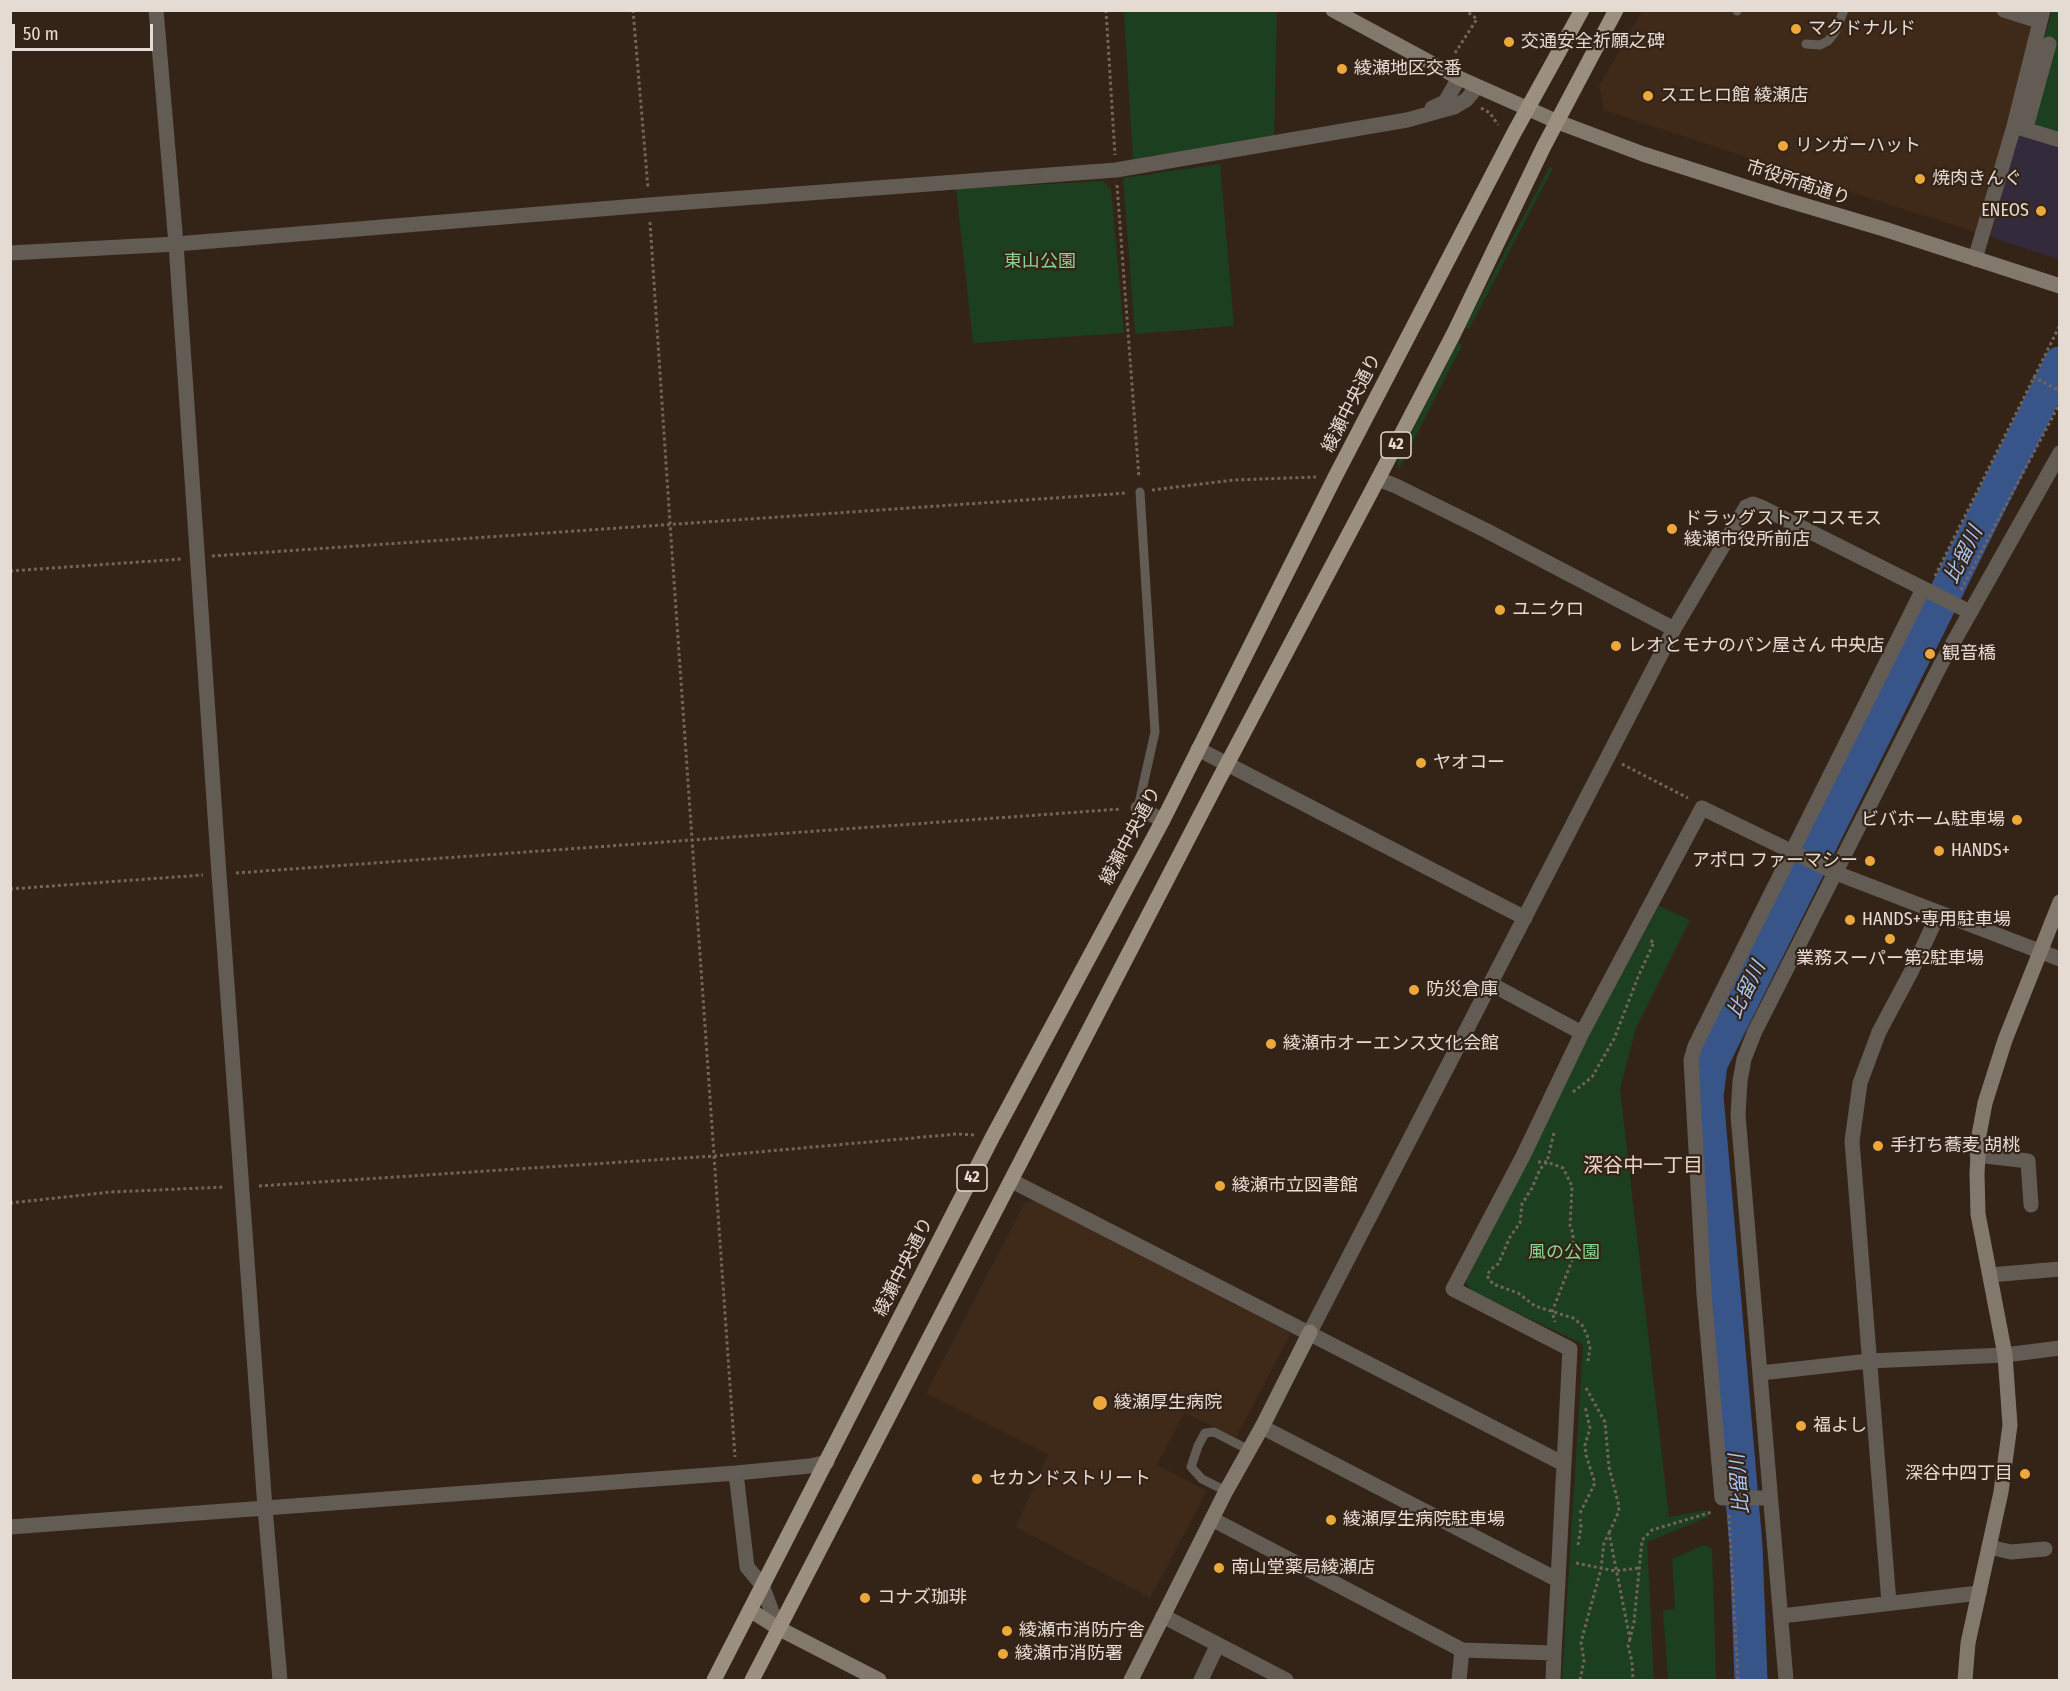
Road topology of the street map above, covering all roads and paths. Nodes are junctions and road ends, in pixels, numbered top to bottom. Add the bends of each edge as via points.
1 (156, 10) edge
2 (633, 10) edge
3 (1106, 10) edge
4 (1334, 10) edge
5 (1465, 10) edge
6 (1582, 10) edge
7 (1616, 10) edge
8 (2004, 10) edge
9 (1841, 13) edge
10 (2041, 16) edge
11 (1806, 44) dead end
12 (2049, 44) dead end
13 (1455, 53) dead end
14 (1459, 78) junction
15 (1477, 87) junction
16 (1473, 104) dead end
17 (1527, 109) junction
18 (1407, 120) junction
19 (1558, 123) junction
20 (1498, 125) dead end
21 (2020, 125) junction
22 (2060, 140) edge
23 (1116, 170) junction
24 (649, 205) junction
25 (176, 244) junction
26 (10, 253) edge
27 (1975, 260) junction
28 (2060, 286) edge
29 (2060, 325) edge
30 (2033, 377) junction
31 (2060, 391) edge
32 (2060, 403) edge
33 (2060, 453) edge
34 (1335, 477) junction
35 (1378, 479) junction
36 (1140, 492) junction
37 (670, 523) junction
38 (199, 557) junction
39 (10, 571) edge
40 (1929, 592) junction
41 (1951, 602) junction
42 (1970, 612) junction
43 (1674, 629) junction
44 (1198, 749) junction
45 (1607, 757) junction
46 (1227, 764) junction
47 (1138, 808) junction
48 (1702, 808) junction
49 (1163, 820) junction
50 (692, 841) junction
51 (1797, 854) junction
52 (1836, 873) junction
53 (219, 874) junction
54 (10, 889) edge
55 (2060, 902) edge
56 (1939, 913) junction
57 (1525, 918) junction
58 (1635, 933) junction
59 (2041, 952) junction
60 (2060, 959) edge
61 (1491, 984) junction
62 (1582, 1033) junction
63 (1570, 1096) dead end
64 (1554, 1129) dead end
65 (993, 1136) junction
66 (1977, 1155) junction
67 (714, 1156) junction
68 (1523, 1156) junction
69 (1547, 1162) junction
70 (1012, 1181) junction
71 (243, 1187) junction
72 (10, 1203) edge
73 (2031, 1205) dead end
74 (2060, 1269) edge
75 (1990, 1275) junction
76 (1552, 1312) junction
77 (1310, 1332) junction
78 (1548, 1338) junction
79 (2060, 1348) edge
80 (2005, 1355) junction
81 (1869, 1361) junction
82 (1586, 1371) dead end
83 (1761, 1373) junction
84 (1586, 1379) dead end
85 (1586, 1387) junction
86 (1582, 1395) dead end
87 (1585, 1406) dead end
88 (1262, 1428) junction
89 (1249, 1450) junction
90 (827, 1462) junction
91 (1564, 1464) junction
92 (736, 1473) junction
93 (1226, 1491) junction
94 (1728, 1498) junction
95 (1770, 1498) junction
96 (265, 1508) junction
97 (1212, 1519) junction
98 (10, 1527) edge
99 (1609, 1533) junction
100 (1989, 1547) junction
101 (2045, 1549) dead end
102 (1577, 1551) dead end
103 (1639, 1568) junction
104 (1574, 1569) dead end
105 (1601, 1569) junction
106 (1615, 1571) junction
107 (1558, 1580) junction
108 (762, 1585) junction
109 (1978, 1593) junction
110 (1889, 1602) junction
111 (750, 1610) junction
112 (1163, 1616) junction
113 (1781, 1616) junction
114 (778, 1628) junction
115 (1629, 1639) junction
116 (1217, 1646) junction
117 (1462, 1650) junction
118 (1554, 1653) junction
119 (280, 1680) edge
120 (714, 1680) edge
121 (752, 1680) edge
122 (879, 1680) edge
123 (1131, 1680) edge
124 (1201, 1680) edge
125 (1286, 1680) edge
126 (1459, 1680) edge
127 (1552, 1680) edge
128 (1580, 1680) edge
129 (1633, 1680) edge
130 (1738, 1680) edge
131 (1786, 1680) edge
132 (1965, 1680) edge

1 - 25 street
2 - 24 path
3 - 23 path
4 - 14 street, 市役所南通り
5 - 13 path via 1477,19
6 - 17 main road, 綾瀬中央通り / 42
7 - 19 main road, 42
8 - 10 street
9 - 11 lane via 1828,40 1820,45
10 - 21 street
12 - 21 street
14 - 15 street, 市役所南通り
14 - 18 street via 1445,102
15 - 17 street, 市役所南通り
15 - 18 street via 1454,107
16 - 20 path via 1490,113
17 - 19 street, 市役所南通り
17 - 34 main road, 綾瀬中央通り / 42
18 - 23 street
19 - 27 street, 市役所南通り
19 - 35 main road, 42
21 - 22 street
21 - 27 street
23 - 24 street
23 - 36 path
24 - 25 street
24 - 37 path
25 - 26 street
25 - 38 street
27 - 28 street, 市役所南通り
29 - 30 path
30 - 31 path
30 - 40 path
32 - 41 path via 1961,590
33 - 42 street
34 - 36 path via 1234,480
34 - 44 main road, 綾瀬中央通り / 42
35 - 43 street
35 - 46 main road, 42
36 - 37 path
36 - 47 lane via 1155,732
37 - 38 path
37 - 50 path
38 - 39 path
38 - 53 street
40 - 41 street
40 - 43 street via 1753,504 1746,507
40 - 51 street
41 - 42 street
42 - 52 street
43 - 45 street
44 - 46 street
44 - 49 main road, 綾瀬中央通り / 42
45 - 48 path
45 - 57 street
46 - 57 street
46 - 70 main road, 42
47 - 49 street
47 - 50 path
48 - 51 street
48 - 58 street
49 - 65 main road, 綾瀬中央通り / 42
50 - 53 path
50 - 67 path
51 - 52 street
51 - 94 street via 1691,1060 1704,1294
52 - 56 street
52 - 83 street via 1755,1031 1740,1082 1738,1114
53 - 54 path
53 - 71 street
55 - 59 street
56 - 59 street
56 - 81 street via 1879,1032 1860,1083 1852,1141
57 - 61 street
58 - 62 street
58 - 63 path via 1654,942 1614,1039 1592,1077
59 - 60 street
59 - 66 street via 2005,1040 1985,1103
61 - 62 street
61 - 77 street
62 - 68 street
64 - 69 path
65 - 67 path via 957,1134
65 - 90 main road, 綾瀬中央通り / 42
66 - 73 street via 2028,1161
66 - 75 street via 1978,1214
67 - 71 path
67 - 92 path
68 - 69 path
68 - 78 street via 1453,1289
69 - 76 path via 1563,1168 1572,1186 1573,1264
69 - 76 path via 1522,1204 1520,1223 1503,1256 1487,1276 1493,1284
70 - 77 street
70 - 114 main road, 42
71 - 72 path via 111,1192
71 - 96 street
74 - 75 street
75 - 80 street
76 - 78 path via 1555,1323
76 - 82 path via 1582,1325 1590,1348
77 - 88 street
77 - 91 street
78 - 91 street via 1570,1349
79 - 80 street
80 - 81 street
80 - 100 street via 2010,1425
81 - 83 street
81 - 110 street
83 - 95 street
84 - 85 path
85 - 86 path
85 - 99 path via 1605,1422 1609,1467 1618,1502 1619,1511
87 - 102 path via 1590,1428 1586,1455 1595,1484 1580,1511
88 - 89 street
88 - 107 street
89 - 93 street
89 - 93 lane via 1214,1432 1205,1433 1191,1467 1202,1479
90 - 92 street
90 - 108 main road, 綾瀬中央通り / 42
91 - 107 street
92 - 96 street
92 - 108 street via 747,1567
93 - 97 street
94 - 95 street
94 - 103 path via 1712,1513 1652,1530 1642,1540
94 - 130 path
95 - 113 street
96 - 98 street
96 - 119 street
97 - 112 street
97 - 117 street
99 - 105 path
99 - 106 path
100 - 101 street via 2011,1552
100 - 109 street
103 - 106 path
103 - 115 path
104 - 105 path via 1575,1563
105 - 106 path
105 - 128 path via 1581,1642 1584,1661
106 - 115 path
107 - 118 street
108 - 111 main road, 綾瀬中央通り / 42
108 - 114 street
109 - 110 street
109 - 132 street
110 - 113 street
111 - 114 street
111 - 120 main road, 綾瀬中央通り / 42
112 - 116 street
112 - 123 street
113 - 131 street
114 - 121 main road, 42
114 - 122 street
115 - 129 path
116 - 124 street
116 - 125 street
117 - 118 street
117 - 126 street
118 - 127 street

